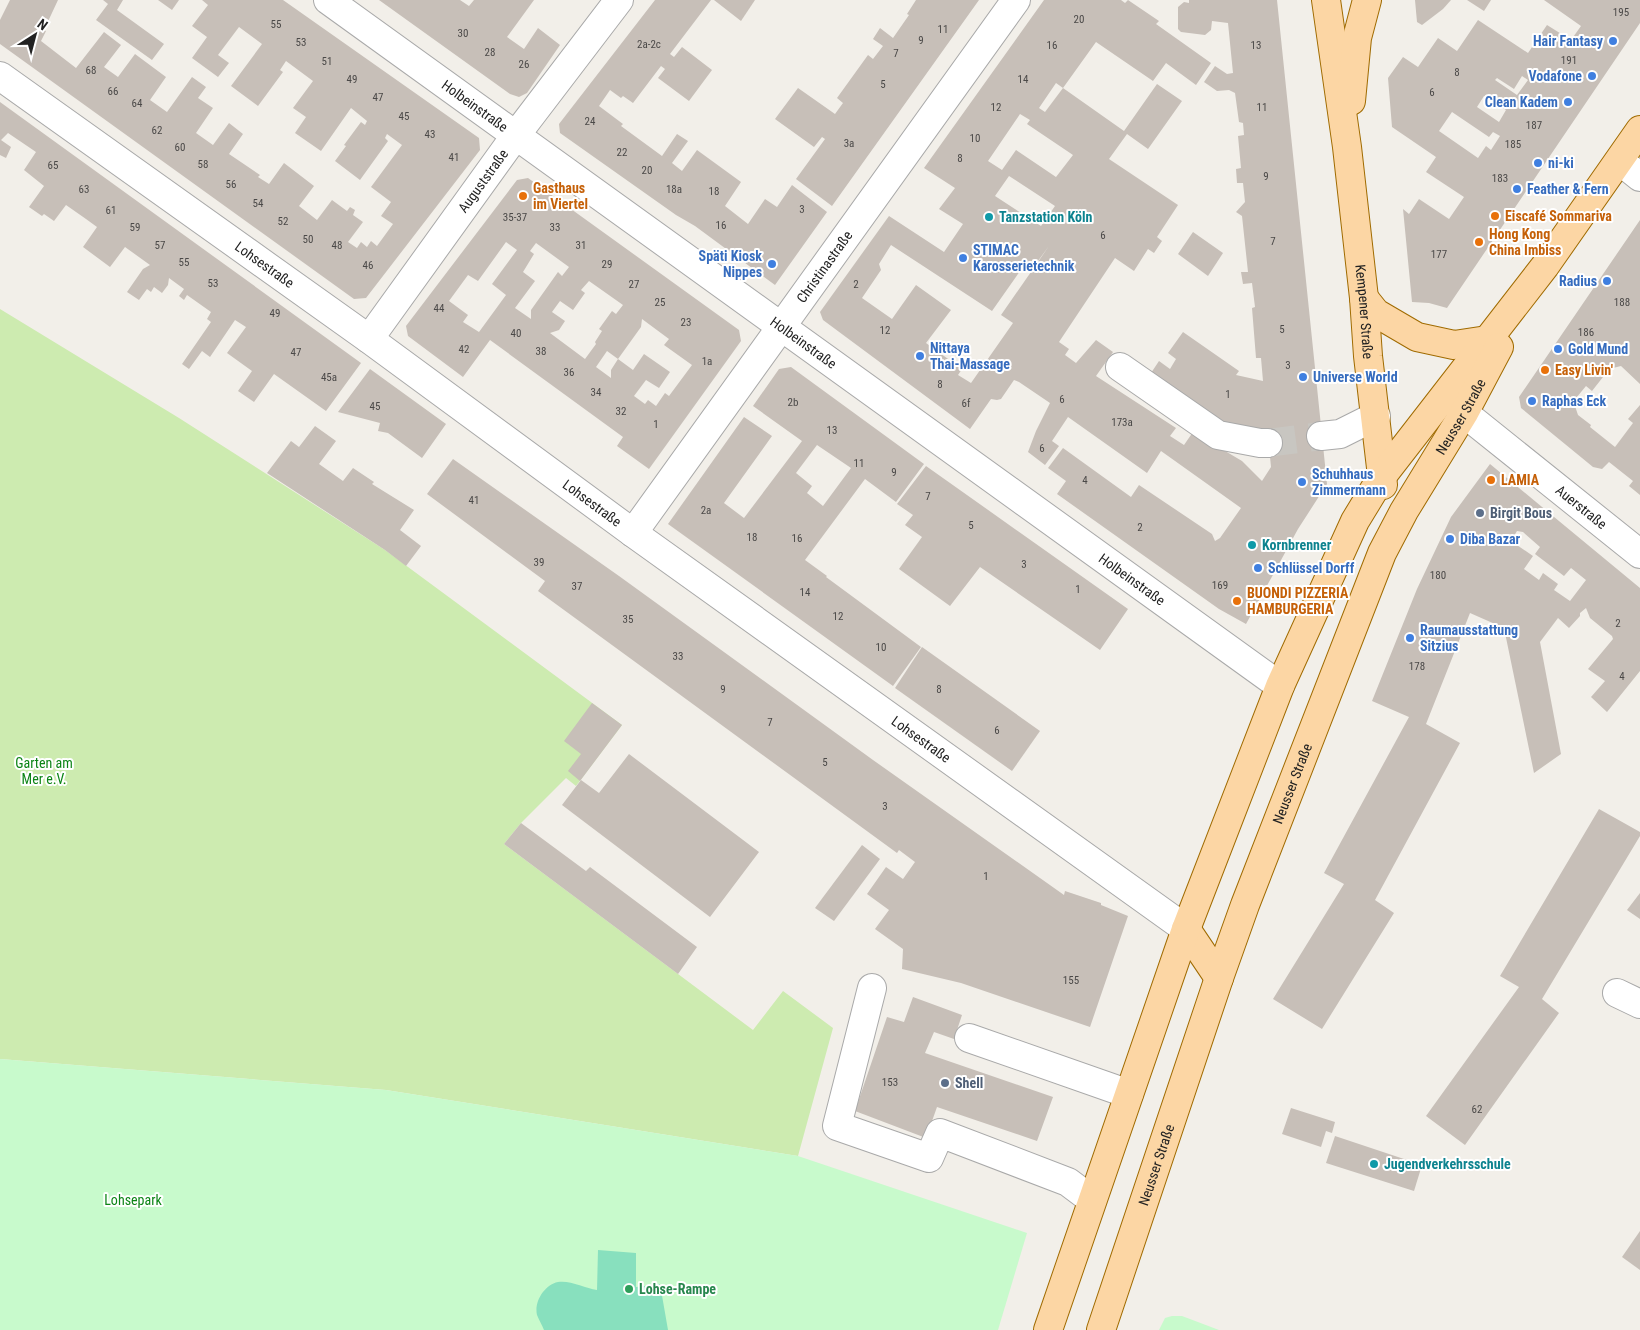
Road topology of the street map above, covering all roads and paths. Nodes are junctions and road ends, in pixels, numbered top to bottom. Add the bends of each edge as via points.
1 (328, 0) edge
2 (619, 0) edge
3 (1016, 0) edge
4 (1326, 0) edge
5 (1367, 0) edge
6 (0, 76) edge
7 (1640, 130) edge
8 (516, 135) junction
9 (1347, 147) junction
10 (1630, 169) edge
11 (1545, 266) junction
12 (1364, 298) junction
13 (782, 327) junction
14 (369, 339) junction
15 (1488, 340) junction
16 (1120, 367) dead end
17 (1465, 370) junction
18 (1464, 413) junction
19 (1376, 416) junction
20 (1321, 436) tunnel mouth
21 (1268, 443) tunnel mouth
22 (1383, 475) junction
23 (633, 533) junction
24 (1382, 553) junction
25 (1640, 554) edge
26 (1280, 686) junction
27 (1186, 929) junction
28 (1219, 978) junction
29 (872, 988) dead end
30 (970, 1038) dead end
31 (1129, 1094) junction
32 (1092, 1200) junction
33 (1048, 1330) edge
34 (1101, 1330) edge

1 - 8 street, Holbeinstraße
2 - 8 street, Auguststraße
3 - 13 street, Christinastraße
4 - 9 main road, Kempener Straße
5 - 9 main road, Kempener Straße via 1357,38
6 - 14 street, Lohsestraße
7 - 10 main road, Neusser Straße
8 - 13 street, Holbeinstraße
8 - 14 street, Auguststraße
9 - 12 main road, Kempener Straße
10 - 11 main road, Neusser Straße
11 - 15 main road, Neusser Straße
11 - 18 main road, Neusser Straße
12 - 15 main road via 1376,314 1417,337 1454,345
12 - 19 main road, Kempener Straße
13 - 23 street, Christinastraße
13 - 26 street, Holbeinstraße
14 - 23 street, Lohsestraße
15 - 17 main road, Neusser Straße
16 - 21 street via 1218,435
17 - 18 street via 1458,401
17 - 22 main road, Neusser Straße
18 - 24 main road, Neusser Straße via 1404,510
18 - 25 street, Auerstraße
19 - 20 street via 1340,434
19 - 22 main road, Kempener Straße
22 - 24 main road, Kempener Straße
22 - 26 main road, Neusser Straße via 1355,521
23 - 27 street, Lohsestraße
24 - 28 main road, Neusser Straße
26 - 27 main road, Neusser Straße
27 - 28 main road
27 - 31 main road, Neusser Straße
28 - 34 main road, Neusser Straße
29 - 32 street via 837,1126 930,1158 940,1133 1068,1182
30 - 31 street
31 - 32 main road, Neusser Straße
32 - 33 main road, Neusser Straße

